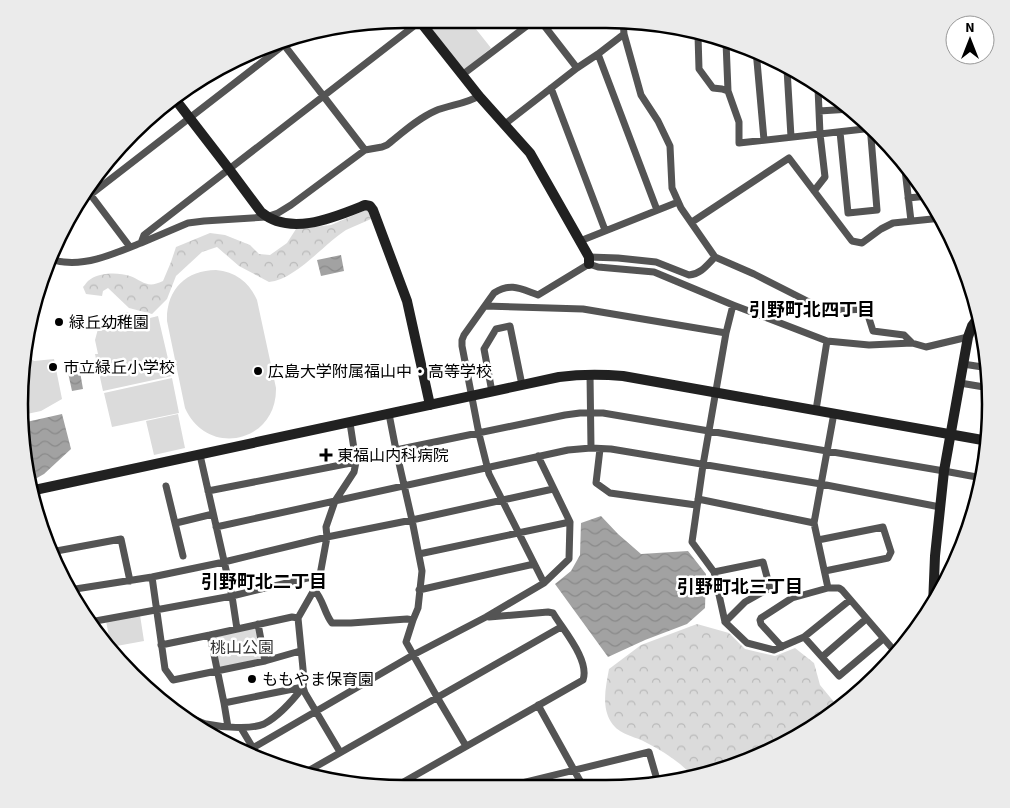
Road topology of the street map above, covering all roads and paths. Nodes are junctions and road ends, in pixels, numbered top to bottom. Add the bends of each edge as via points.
1 (410, 28) edge
2 (426, 28) edge
3 (525, 28) edge
4 (544, 28) edge
5 (624, 28) edge
6 (624, 34) junction
7 (698, 39) edge
8 (286, 46) edge
9 (726, 47) edge
10 (273, 51) edge
11 (598, 54) junction
12 (757, 59) edge
13 (577, 68) junction
14 (787, 74) edge
15 (462, 75) junction
16 (551, 88) junction
17 (728, 92) junction
18 (818, 93) edge
19 (324, 96) junction
20 (479, 96) junction
21 (178, 103) edge
22 (839, 109) edge
23 (819, 110) junction
24 (190, 118) junction
25 (505, 124) junction
26 (862, 128) edge
27 (840, 132) junction
28 (820, 134) junction
29 (791, 137) junction
30 (872, 138) edge
31 (764, 140) junction
32 (365, 150) junction
33 (229, 169) junction
34 (906, 176) edge
35 (97, 186) edge
36 (814, 191) junction
37 (91, 195) edge
38 (920, 197) edge
39 (908, 198) junction
40 (678, 202) junction
41 (657, 210) junction
42 (266, 217) junction
43 (934, 219) edge
44 (911, 221) junction
45 (692, 222) junction
46 (606, 230) junction
47 (580, 241) junction
48 (141, 242) junction
49 (130, 247) junction
50 (715, 256) junction
51 (56, 260) edge
52 (589, 260) junction
53 (732, 305) junction
54 (485, 306) junction
55 (974, 324) edge
56 (726, 333) junction
57 (968, 337) junction
58 (827, 341) junction
59 (912, 343) junction
60 (963, 364) junction
61 (980, 367) edge
62 (590, 374) junction
63 (960, 383) junction
64 (522, 385) junction
65 (982, 387) edge
66 (492, 392) junction
67 (716, 393) junction
68 (472, 396) junction
69 (430, 405) junction
70 (816, 410) junction
71 (591, 412) junction
72 (834, 413) junction
73 (389, 414) junction
74 (350, 423) junction
75 (709, 431) junction
76 (479, 434) junction
77 (951, 434) junction
78 (981, 440) edge
79 (591, 448) junction
80 (600, 449) junction
81 (396, 450) junction
82 (828, 451) junction
83 (200, 455) junction
84 (538, 456) junction
85 (356, 462) junction
86 (703, 465) junction
87 (487, 468) junction
88 (944, 470) junction
89 (975, 477) edge
90 (821, 484) junction
91 (166, 486) dead end
92 (405, 486) junction
93 (38, 489) edge
94 (553, 489) junction
95 (208, 491) junction
96 (335, 501) junction
97 (502, 501) junction
98 (697, 502) junction
99 (940, 507) junction
100 (213, 514) junction
101 (412, 520) junction
102 (176, 522) junction
103 (570, 522) junction
104 (814, 522) junction
105 (216, 527) junction
106 (518, 532) junction
107 (327, 537) junction
108 (818, 540) junction
109 (57, 551) edge
110 (419, 554) junction
111 (183, 556) dead end
112 (224, 562) junction
113 (534, 564) junction
114 (825, 571) junction
115 (714, 572) junction
116 (320, 575) junction
117 (152, 577) junction
118 (130, 580) junction
119 (544, 583) junction
120 (828, 588) junction
121 (76, 589) edge
122 (934, 589) edge
123 (314, 590) junction
124 (419, 590) junction
125 (232, 596) junction
126 (850, 600) junction
127 (157, 610) junction
128 (486, 617) junction
129 (298, 618) junction
130 (866, 619) junction
131 (412, 620) junction
132 (96, 621) edge
133 (726, 622) junction
134 (258, 624) junction
135 (561, 627) junction
136 (237, 629) junction
137 (210, 635) junction
138 (804, 637) junction
139 (883, 639) junction
140 (161, 645) junction
141 (782, 647) junction
142 (892, 649) edge
143 (300, 651) junction
144 (413, 655) junction
145 (822, 658) junction
146 (265, 661) junction
147 (217, 671) junction
148 (303, 687) junction
149 (436, 698) junction
150 (224, 703) junction
151 (538, 706) junction
152 (317, 712) junction
153 (204, 723) edge
154 (228, 726) junction
155 (241, 728) junction
156 (466, 746) junction
157 (253, 748) joint
158 (340, 752) junction
159 (311, 769) edge
160 (574, 771) junction
161 (656, 777) edge
162 (407, 780) edge
163 (536, 780) edge
164 (579, 780) edge

1 - 19 street
2 - 15 street
3 - 15 street
4 - 13 street
5 - 6 street
6 - 11 street
6 - 40 street via 641,95 670,146 672,188
7 - 17 street via 699,69 713,88
8 - 19 street
9 - 17 street
10 - 24 street
11 - 13 street
11 - 41 street
12 - 31 street
13 - 16 street
14 - 29 street
15 - 20 street
16 - 25 street
16 - 46 street
17 - 31 street via 740,122 739,143
18 - 23 street
19 - 32 street
19 - 33 street
20 - 25 street
20 - 32 street via 432,112 382,147
21 - 24 street
22 - 23 street
23 - 28 street
24 - 33 street
24 - 35 street
25 - 47 street via 530,153
26 - 27 street
27 - 28 street
27 - 30 street via 848,213 877,210
28 - 29 street
28 - 36 street via 825,177
29 - 31 street
32 - 42 street via 291,205
33 - 42 street
33 - 48 street via 144,235
34 - 39 street
36 - 44 street via 852,241 862,243 893,223
36 - 45 street via 789,158
37 - 49 street
38 - 39 street
39 - 44 street
40 - 41 street
40 - 45 street
41 - 46 street
42 - 48 street via 188,224
42 - 69 street via 302,224 370,206 407,301
43 - 44 street
45 - 50 street
46 - 47 street
47 - 52 street
48 - 49 street
49 - 51 street via 99,259
50 - 52 street via 693,275 656,262 618,258
50 - 59 street via 821,308 866,309 874,331 904,335
52 - 53 street via 598,267 654,272
52 - 54 street via 538,295 506,287 494,293
53 - 56 street
53 - 58 street
54 - 56 street via 584,309
54 - 68 street via 462,340
55 - 57 street
56 - 67 street
57 - 59 street via 926,347
57 - 60 street
58 - 59 street via 868,345
58 - 70 street
60 - 61 street
60 - 63 street
62 - 64 street
62 - 67 street via 623,376
62 - 71 street
63 - 65 street
63 - 77 street
64 - 66 street
64 - 66 street via 510,326 496,329 484,349
66 - 68 street
67 - 70 street
67 - 75 street
68 - 69 street
68 - 76 street
69 - 73 street
70 - 72 street
71 - 75 street
71 - 76 street
71 - 79 street
72 - 77 street
72 - 82 street
73 - 74 street
73 - 81 street
74 - 83 street
74 - 85 street
75 - 82 street
75 - 86 street
76 - 81 street
76 - 87 street
77 - 78 street
77 - 88 street
79 - 80 street
79 - 84 street
80 - 86 street
80 - 98 street via 596,483 610,494
81 - 92 street
82 - 88 street
82 - 90 street
83 - 93 street
83 - 95 street
84 - 87 street
84 - 94 street
85 - 95 street
85 - 96 street via 354,472
86 - 90 street
86 - 98 street
87 - 92 street
87 - 97 street
88 - 89 street
88 - 99 street
90 - 99 street
90 - 104 street
91 - 102 street
92 - 96 street
92 - 101 street
94 - 97 street
94 - 103 street
95 - 100 street
96 - 105 street
96 - 107 street via 326,527
97 - 101 street
97 - 106 street
98 - 104 street
98 - 115 street via 692,542
99 - 122 street
100 - 102 street
100 - 105 street
101 - 107 street
101 - 110 street
102 - 111 street
103 - 106 street
103 - 119 street via 569,559
104 - 108 street
105 - 112 street
106 - 110 street
106 - 113 street
107 - 112 street
107 - 116 street
108 - 114 street
108 - 114 street via 883,527 891,552 888,558
109 - 118 street via 121,538
110 - 124 street via 422,571
112 - 117 street
112 - 125 street
113 - 119 street
113 - 124 street
114 - 120 street
115 - 133 street
115 - 133 street via 763,562 770,588 745,602
116 - 123 street
116 - 125 street
117 - 118 street
117 - 127 street
118 - 121 street
119 - 128 street
120 - 126 street via 839,588
120 - 141 street via 792,598 761,618 761,624
123 - 129 street
123 - 131 street via 332,623
124 - 131 street via 418,608
125 - 127 street
125 - 136 street
126 - 130 street
126 - 138 street
127 - 132 street
127 - 140 street
128 - 135 street via 548,612 553,613
128 - 144 street
129 - 134 street
129 - 143 street
130 - 139 street
130 - 145 street
131 - 144 street via 406,642
133 - 141 street via 747,643 774,650
134 - 136 street
134 - 146 street
135 - 149 street
135 - 151 street via 579,652 585,675 583,680
136 - 137 street
137 - 140 street
137 - 147 street
138 - 141 street
138 - 145 street
139 - 142 street
139 - 145 street via 839,676
140 - 147 street via 165,670 173,680
143 - 146 street
143 - 148 street
144 - 149 street
144 - 152 street
146 - 147 street
147 - 150 street
148 - 150 street
148 - 152 street
148 - 155 street via 290,704 262,724
149 - 156 street
149 - 158 street
150 - 154 street
151 - 156 street
151 - 160 street
152 - 157 street
152 - 158 street
153 - 154 street
154 - 155 street
155 - 157 street
156 - 162 street
158 - 159 street
160 - 161 street via 649,752
160 - 163 street
160 - 164 street

